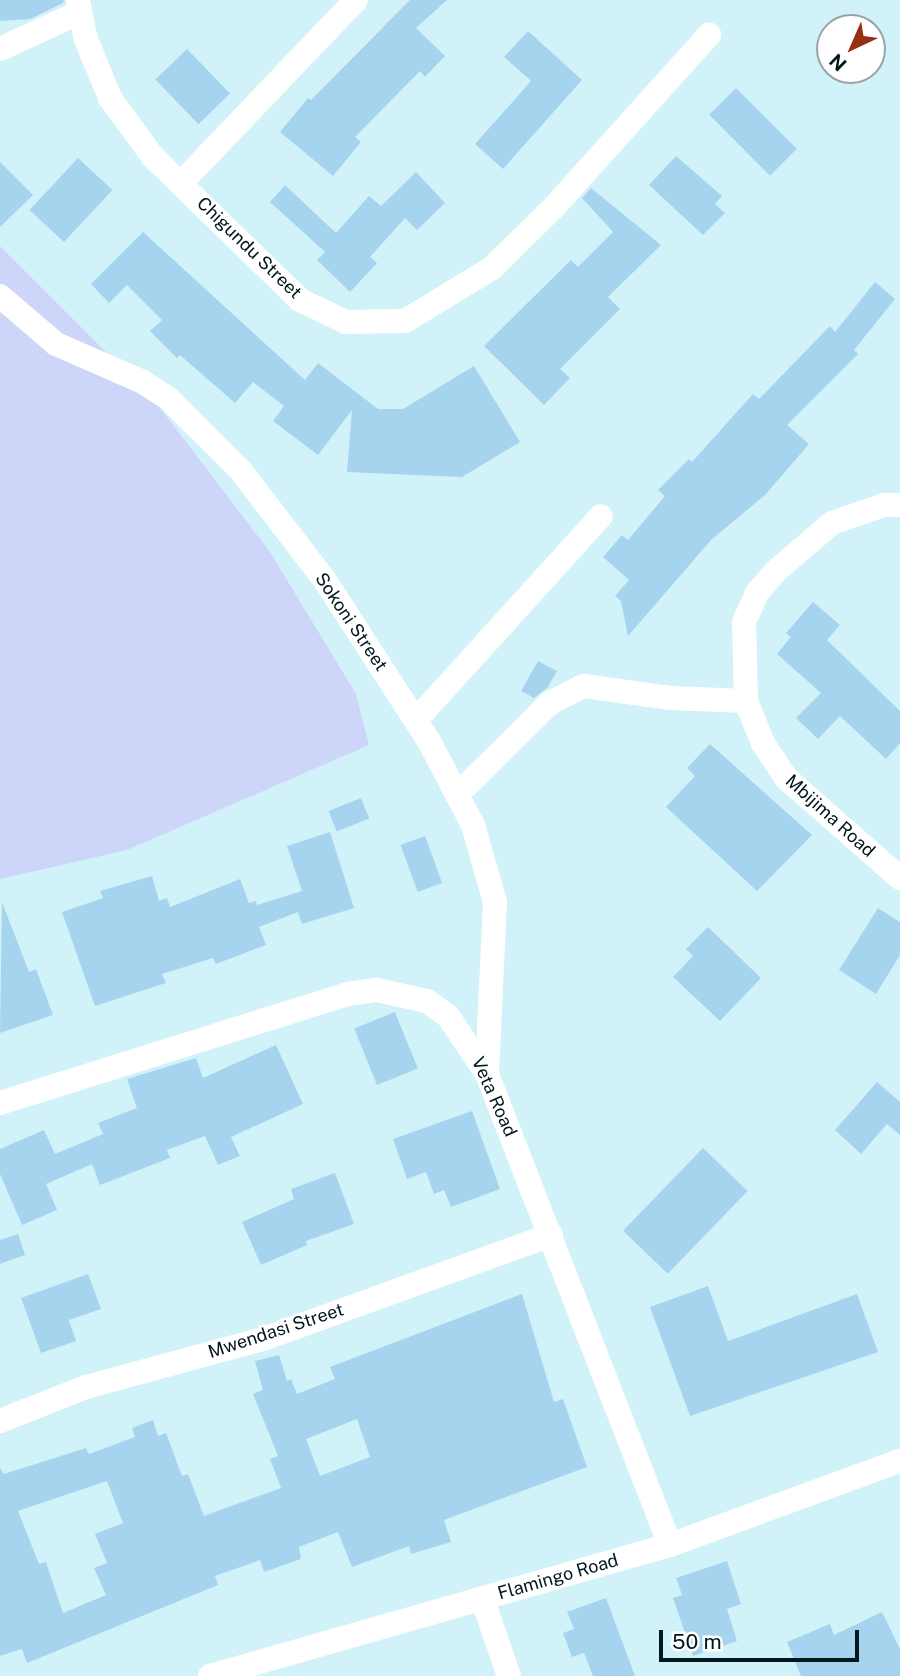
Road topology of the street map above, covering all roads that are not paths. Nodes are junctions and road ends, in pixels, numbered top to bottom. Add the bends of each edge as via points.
1 (356, 0) edge
2 (79, 6) edge
3 (709, 35) dead end
4 (0, 49) edge
5 (181, 183) junction
6 (0, 296) edge
7 (900, 505) edge
8 (601, 516) dead end
9 (746, 701) junction
10 (416, 720) junction
11 (457, 794) junction
12 (900, 878) edge
13 (487, 1074) junction
14 (0, 1103) edge
15 (551, 1235) junction
16 (0, 1421) edge
17 (900, 1461) edge
18 (670, 1545) junction
19 (482, 1598) junction
20 (210, 1676) edge
21 (509, 1676) edge

1 - 5 street
2 - 4 street
2 - 5 street, Chigundu Street via 110,97 153,158
3 - 5 street, Chigundu Street via 554,207 492,268 405,321 346,322 300,300
6 - 10 street, Sokoni Street via 56,344 143,382 169,399 241,471 324,579
7 - 9 street, Mbijima Road via 884,505 832,523 757,593 744,622
8 - 10 street
9 - 11 street via 671,698 584,686 550,703
9 - 12 street, Mbijima Road via 763,743 786,778
10 - 11 street, Sokoni Street
11 - 13 street, Sokoni Street via 473,825 495,902
13 - 14 street, Veta Road via 448,1016 407,993 377,990 347,994
13 - 15 street, Veta Road
15 - 16 street, Mwendasi Street via 266,1338 86,1387
15 - 18 street, Veta Road
17 - 18 street, Flamingo Road
18 - 19 street, Flamingo Road
19 - 20 street, Flamingo Road
19 - 21 street

